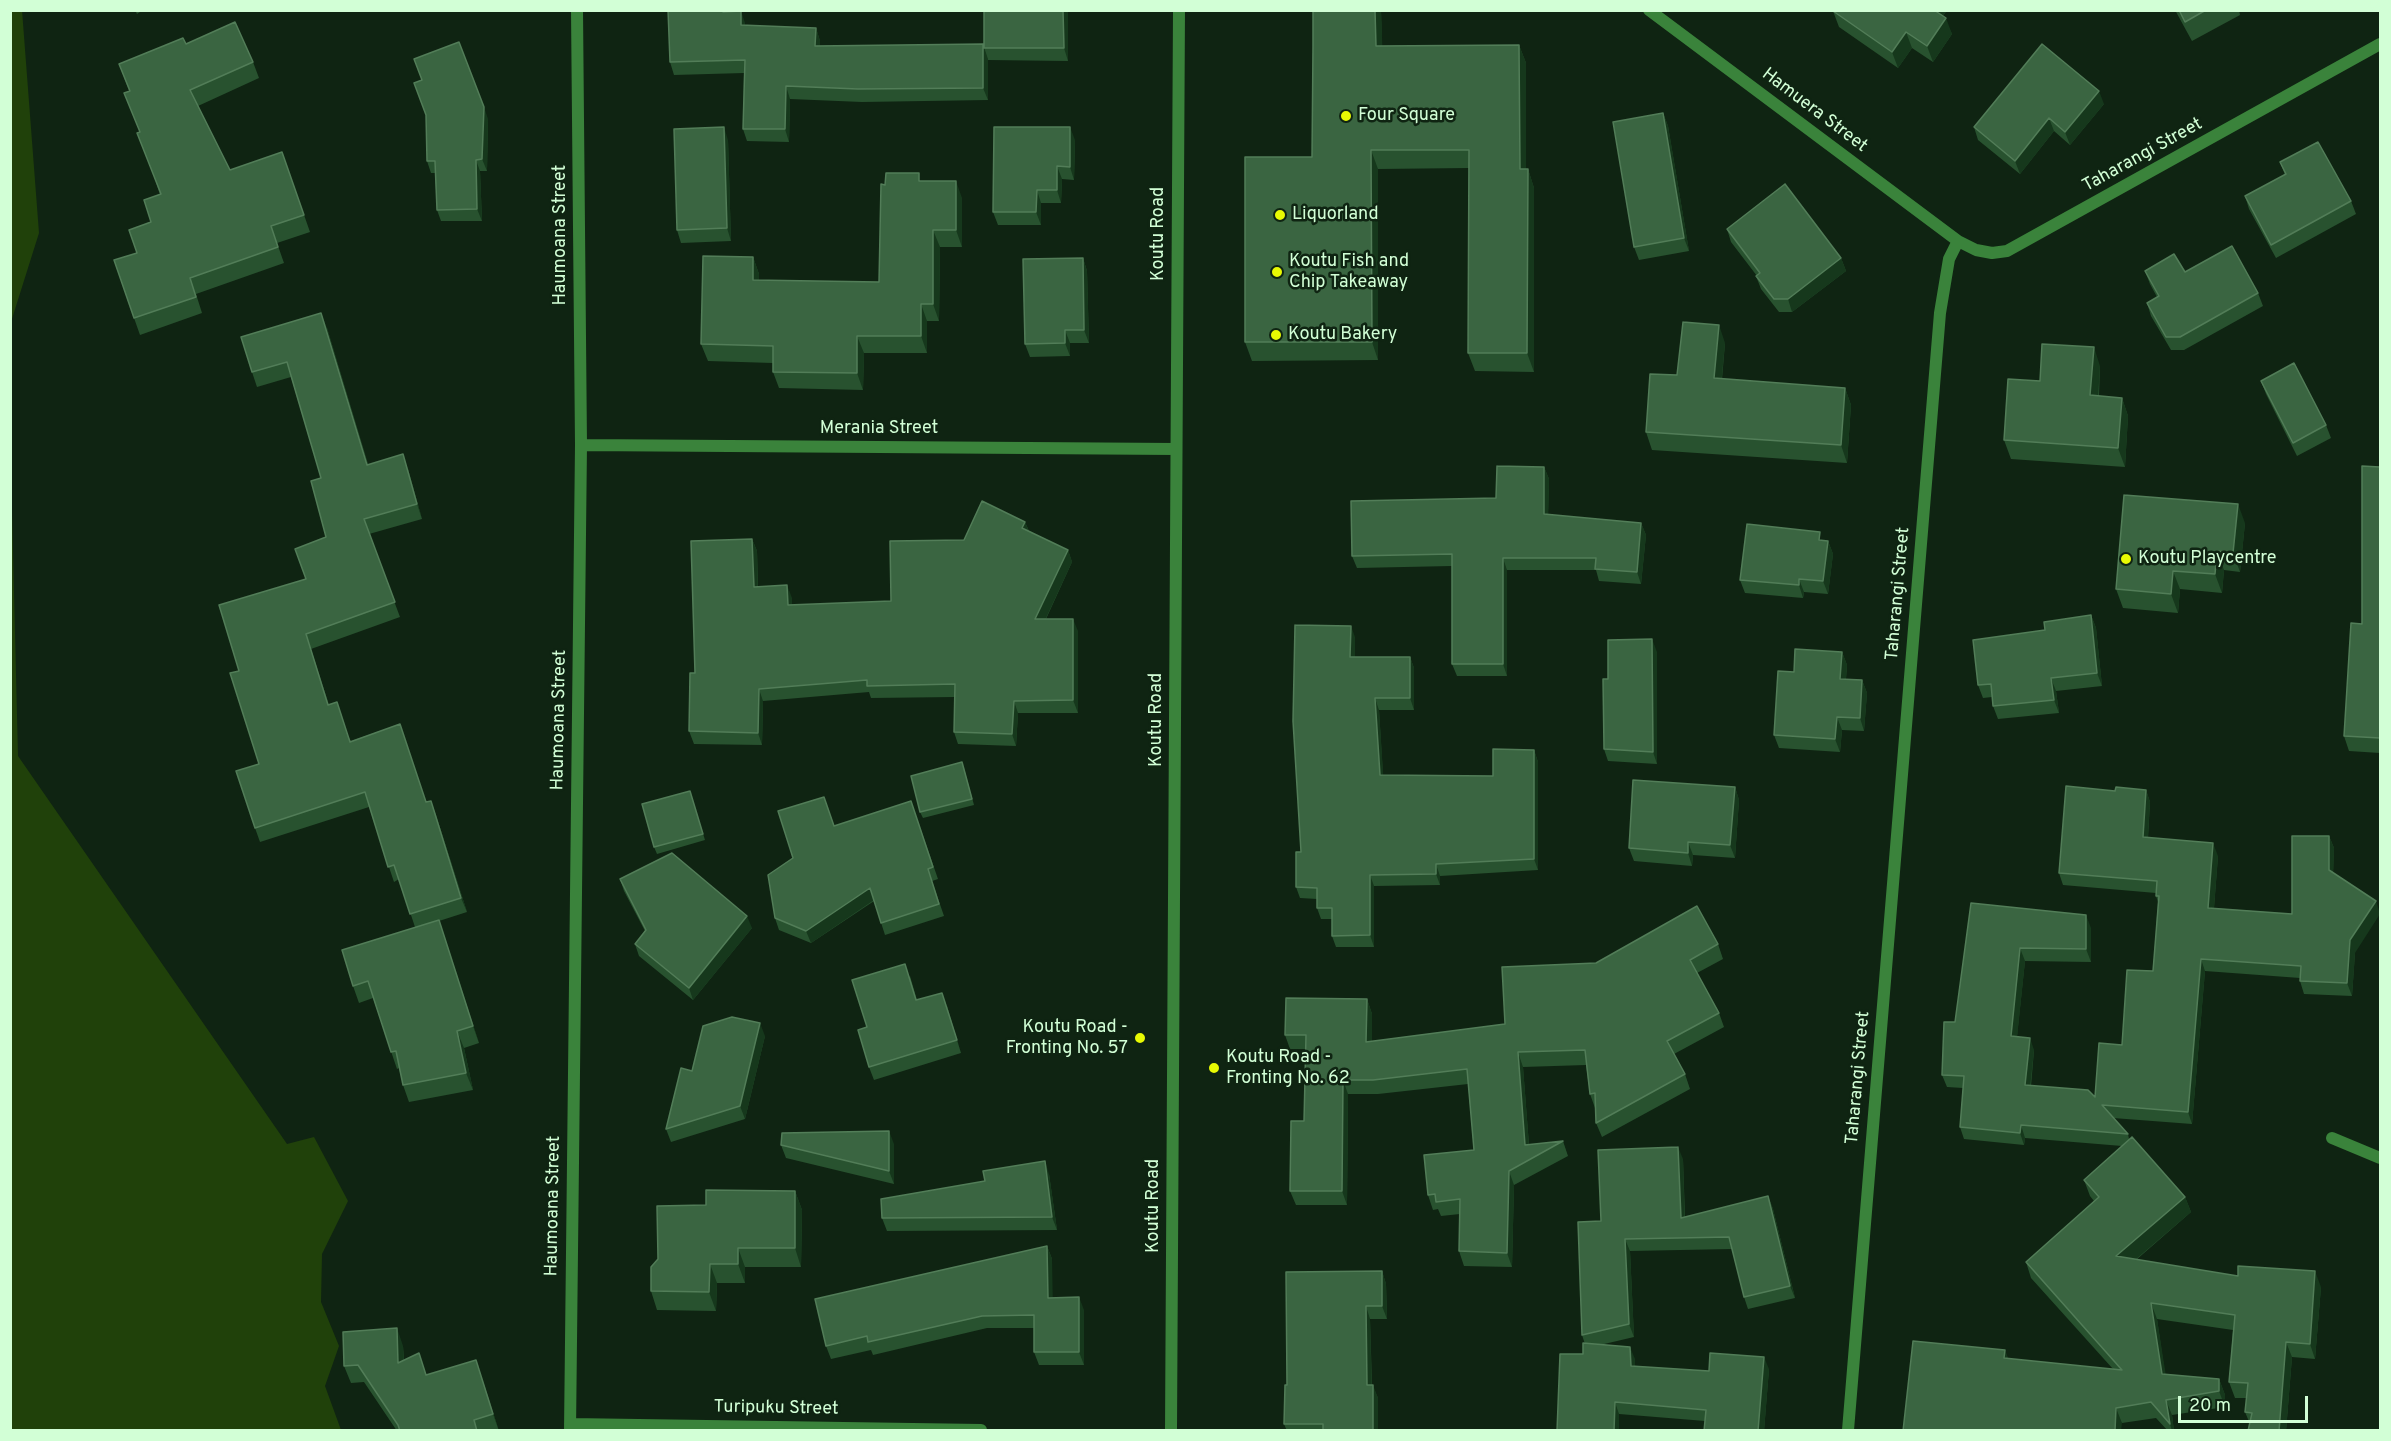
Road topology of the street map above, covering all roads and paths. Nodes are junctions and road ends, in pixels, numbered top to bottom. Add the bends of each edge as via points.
1 (577, 10) edge
2 (1179, 10) edge
3 (1648, 10) edge
4 (2380, 44) edge
5 (1958, 241) junction
6 (582, 445) junction
7 (1176, 449) junction
8 (2332, 1138) dead end
9 (2380, 1158) edge
10 (570, 1427) edge
11 (981, 1430) edge
12 (1171, 1431) edge
13 (1848, 1431) edge

1 - 6 street, Haumoana Street
2 - 7 street, Koutu Road
3 - 5 street, Hamuera Street
4 - 5 street, Taharangi Street via 2007,251 1976,250
5 - 13 street, Taharangi Street via 1949,259 1940,313
6 - 7 street, Merania Street
6 - 10 street, Haumoana Street
7 - 12 street, Koutu Road
8 - 9 street
10 - 11 street, Turipuku Street

